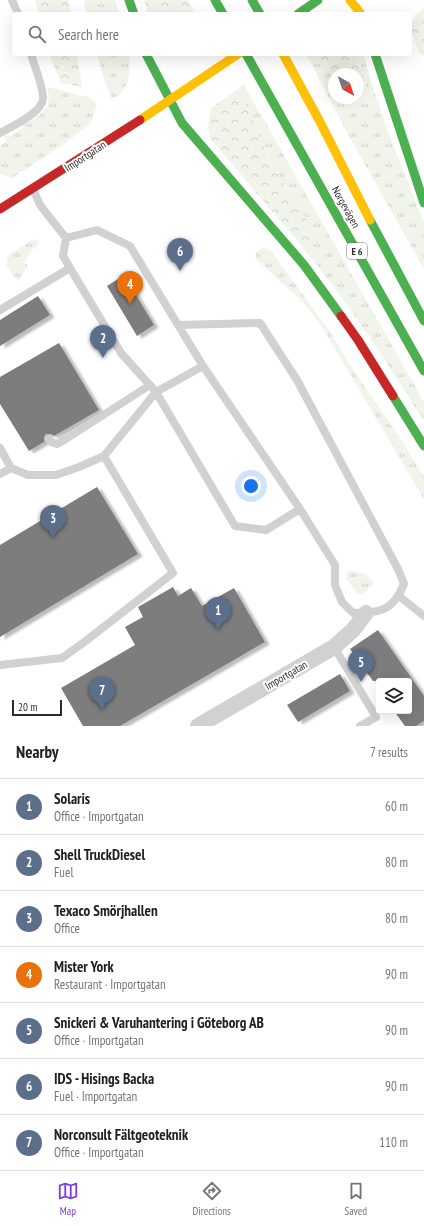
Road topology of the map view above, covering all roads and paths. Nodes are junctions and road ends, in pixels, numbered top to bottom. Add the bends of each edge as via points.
1 (12, 0) edge
2 (129, 0) edge
3 (215, 0) edge
4 (252, 0) edge
5 (318, 0) edge
6 (350, 0) edge
7 (17, 12) edge
8 (133, 12) edge
9 (222, 12) edge
10 (259, 12) edge
11 (301, 12) edge
12 (359, 12) edge
13 (32, 56) edge
14 (147, 56) edge
15 (235, 56) edge
16 (247, 56) edge
17 (284, 56) edge
18 (376, 56) edge
19 (169, 100) junction
20 (0, 133) edge
21 (33, 189) junction
22 (424, 203) edge
23 (0, 209) edge
24 (66, 238) junction
25 (70, 268) junction
26 (0, 310) edge
27 (424, 321) edge
28 (178, 325) junction
29 (203, 366) junction
30 (424, 371) edge
31 (150, 385) junction
32 (156, 392) junction
33 (49, 439) dead end
34 (424, 446) edge
35 (0, 448) edge
36 (104, 456) junction
37 (11, 468) junction
38 (0, 474) edge
39 (300, 509) junction
40 (399, 596) junction
41 (366, 613) junction
42 (424, 616) edge
43 (334, 647) junction
44 (0, 665) edge
45 (198, 726) edge
46 (360, 726) edge

1 - 7 lane
2 - 8 main road
3 - 9 main road
4 - 10 main road
5 - 11 main road
6 - 12 main road
13 - 20 lane via 44,99 42,104 31,115
14 - 19 main road
15 - 19 main road, Importgatan
16 - 30 main road, Norgevägen / E 6
17 - 27 main road, Norgevägen / E 6 via 314,108
18 - 22 main road
19 - 21 main road, Importgatan
19 - 34 main road via 182,122 304,265 358,340
21 - 23 main road, Importgatan
21 - 24 lane via 40,205
24 - 25 lane via 63,256
24 - 28 lane via 97,230 130,246
25 - 26 lane
25 - 31 lane via 121,353
28 - 29 lane
28 - 40 lane via 260,323 297,380 399,571 404,584
29 - 32 lane
29 - 39 lane
31 - 32 lane
31 - 33 lane via 57,444
32 - 36 lane
32 - 39 lane via 235,526 266,530
35 - 37 lane
36 - 37 lane via 56,475 28,475
36 - 44 lane via 173,573 62,658
37 - 38 lane
39 - 41 lane via 335,565 335,585 342,602 353,613
40 - 41 lane via 387,608
40 - 42 lane
41 - 43 street, Importgatan
43 - 45 street, Importgatan
43 - 46 lane via 376,717

